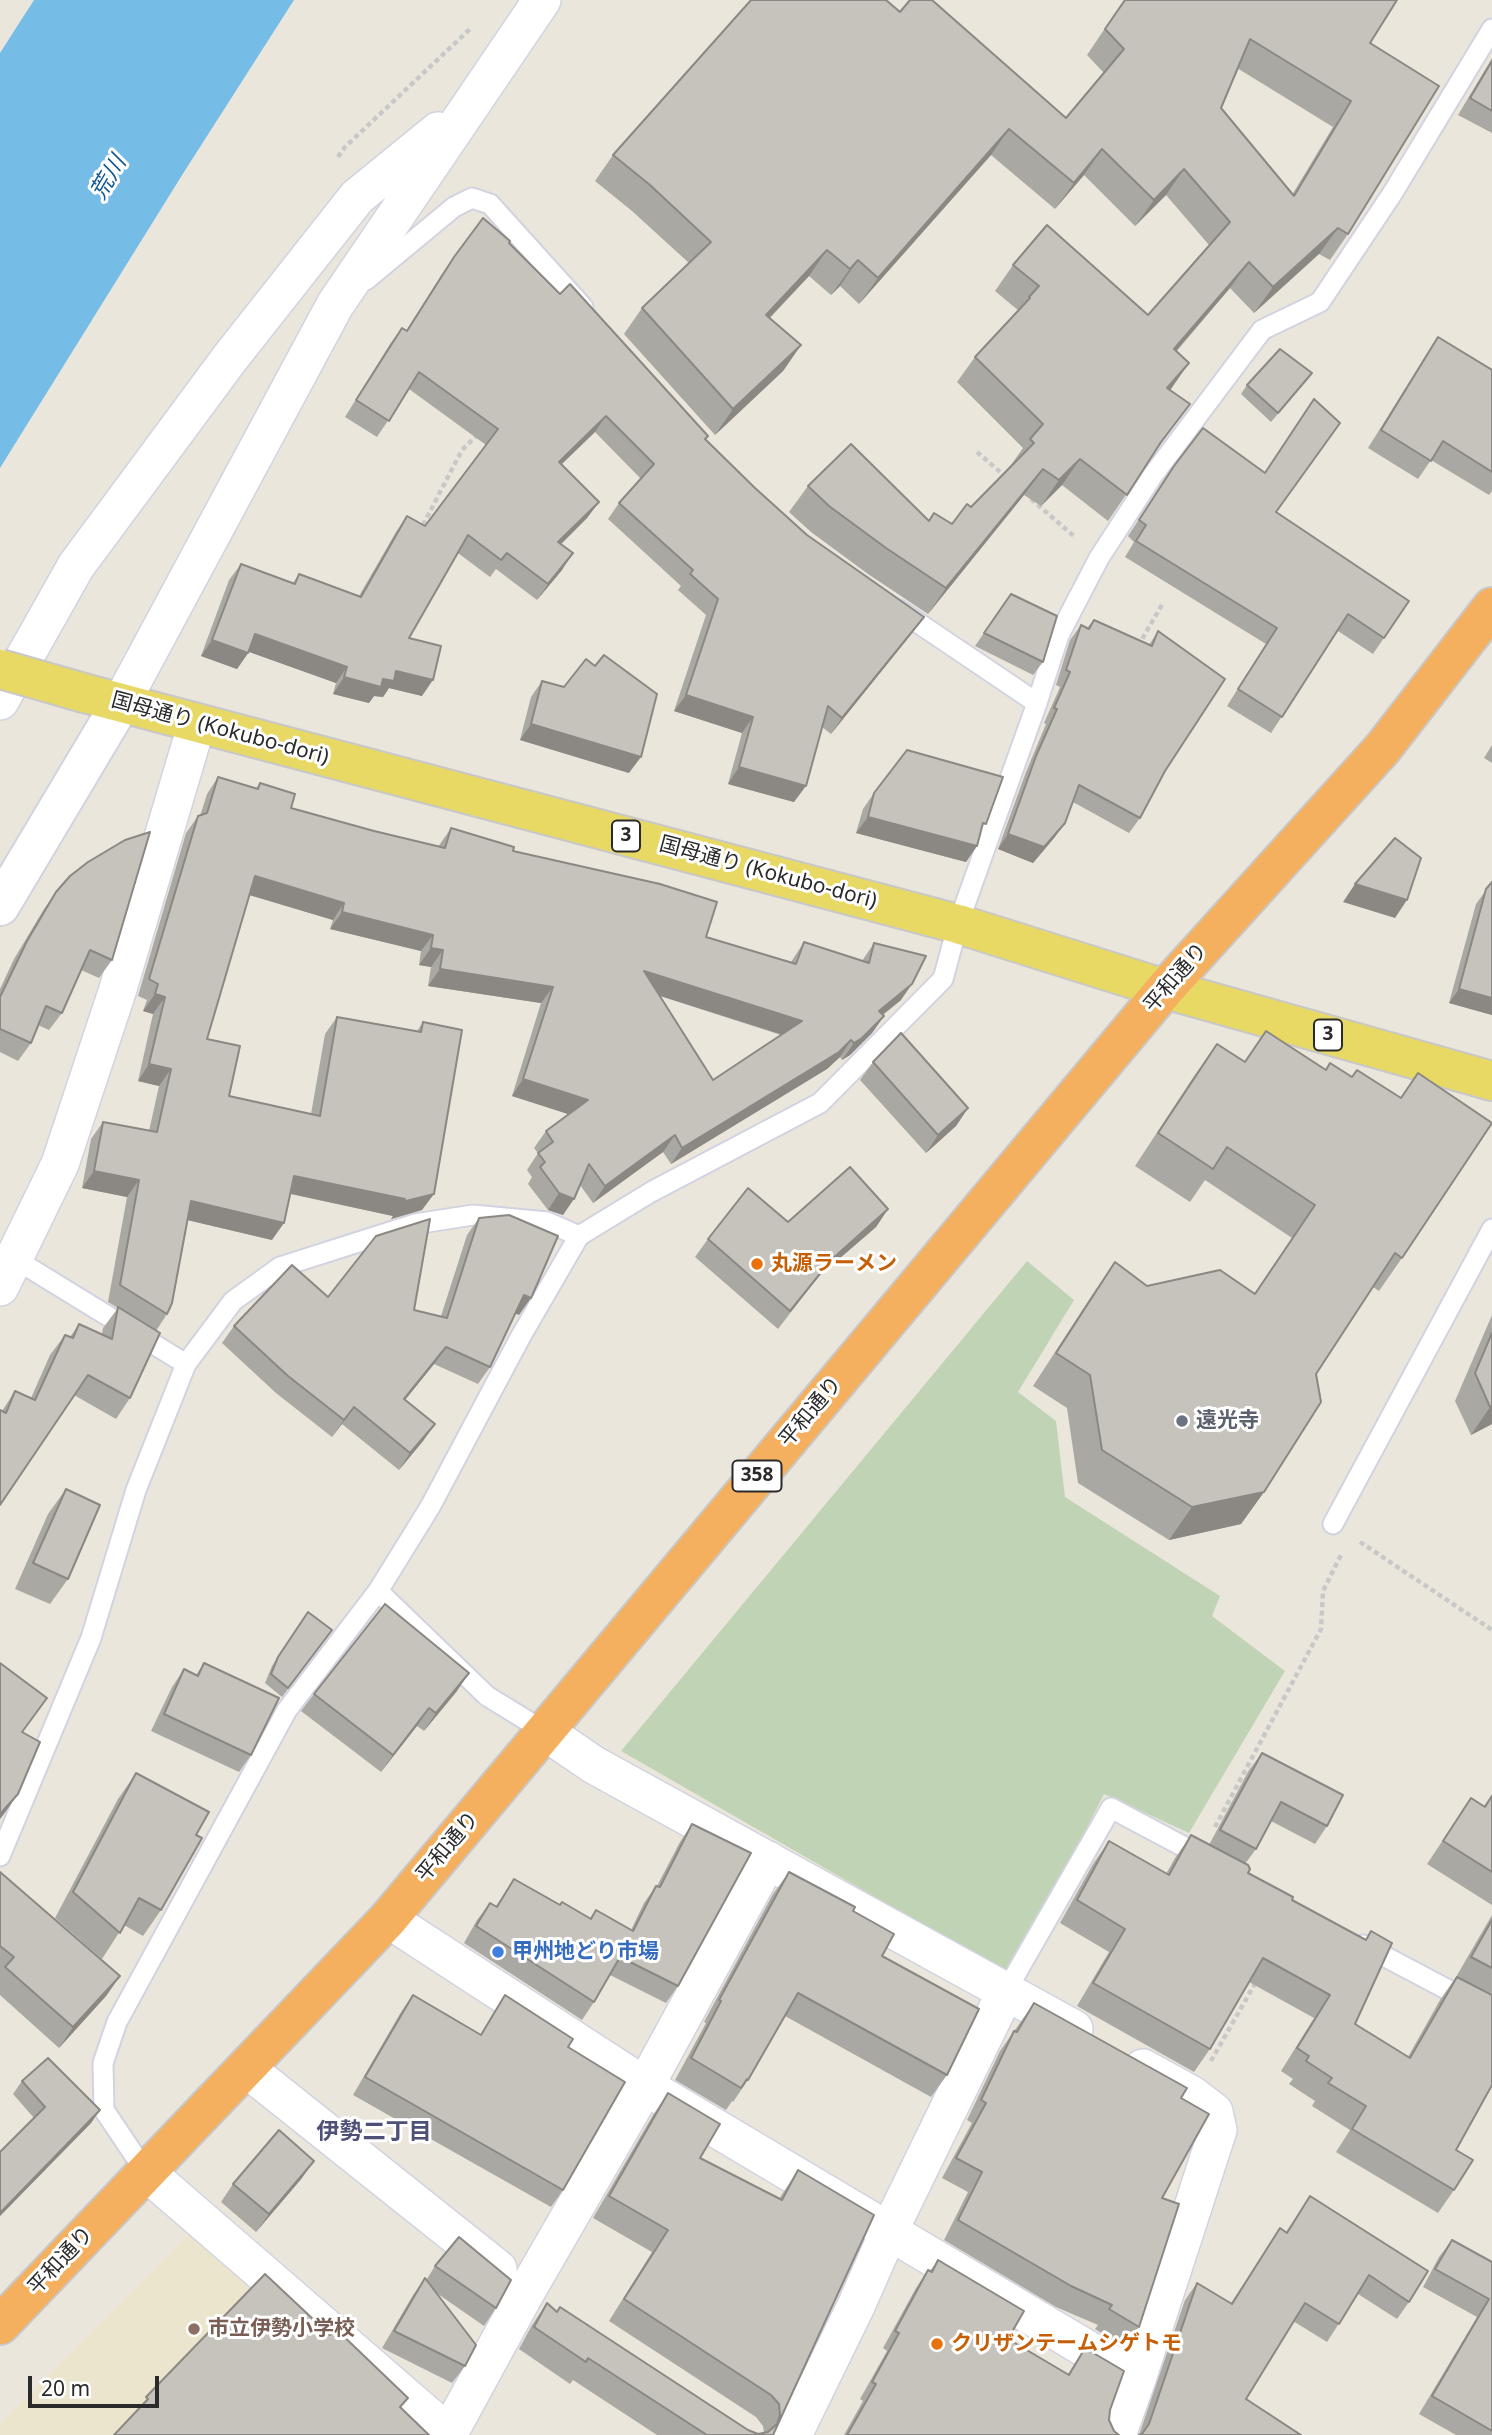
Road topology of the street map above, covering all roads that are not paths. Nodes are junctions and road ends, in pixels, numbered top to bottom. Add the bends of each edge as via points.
1 (542, 0) edge
2 (1492, 29) edge
3 (468, 107) junction
4 (335, 305) junction
5 (594, 320) edge
6 (883, 599) edge
7 (1492, 607) edge
8 (0, 669) edge
9 (0, 701) edge
10 (121, 703) junction
11 (1037, 703) junction
12 (197, 723) junction
13 (0, 906) edge
14 (958, 923) junction
15 (1165, 989) junction
16 (1492, 1082) edge
17 (1492, 1229) edge
18 (579, 1236) junction
19 (7, 1273) edge
20 (187, 1364) junction
21 (1333, 1524) road end
22 (378, 1591) junction
23 (544, 1731) junction
24 (0, 1856) edge
25 (768, 1860) junction
26 (1223, 1869) edge
27 (388, 1919) junction
28 (1345, 1936) edge
29 (1006, 1991) junction
30 (1492, 2013) edge
31 (247, 2069) junction
32 (645, 2086) junction
33 (145, 2171) junction
34 (889, 2231) junction
35 (538, 2300) junction
36 (0, 2325) edge
37 (1137, 2379) junction
38 (449, 2434) edge
39 (793, 2435) edge
40 (1117, 2435) edge

1 - 3 street
2 - 11 lane via 1320,302 1262,330 1153,475 1099,558 1059,635
3 - 4 street
3 - 9 street via 357,197 238,348 76,566
4 - 5 lane via 454,207 472,198 490,204
4 - 10 street
6 - 11 lane
7 - 15 highway, 平和通り / 358 via 1383,748
8 - 10 main road, 国母通り (Kokubo-dori) / 3, bridge
10 - 12 main road, 国母通り (Kokubo-dori) / 3
10 - 13 street
11 - 14 lane
12 - 14 main road, 国母通り (Kokubo-dori) / 3
12 - 19 street via 64,1151
14 - 15 main road, 国母通り (Kokubo-dori) / 3
14 - 18 lane via 943,979 820,1103 651,1192
15 - 16 main road, 3
15 - 23 highway, 平和通り / 358
17 - 21 lane
18 - 20 lane via 547,1222 473,1215 415,1224 280,1267 233,1301
18 - 22 lane via 430,1507
19 - 20 lane
20 - 24 lane via 136,1490 91,1638
22 - 23 lane via 487,1696
22 - 33 lane via 287,1710 123,1995 103,2063 104,2110
23 - 25 street via 594,1765
23 - 27 highway, 平和通り / 358
25 - 29 street
25 - 32 street
26 - 29 lane via 1111,1808
27 - 31 highway, 平和通り / 358
27 - 32 street
28 - 30 lane
29 - 34 street
29 - 37 street via 1192,2095 1214,2112 1218,2130
31 - 33 highway, 平和通り / 358
31 - 35 street
32 - 34 street
32 - 35 street
33 - 36 highway, 平和通り / 358
33 - 38 street
34 - 37 street
34 - 39 street
35 - 38 street
37 - 40 street

